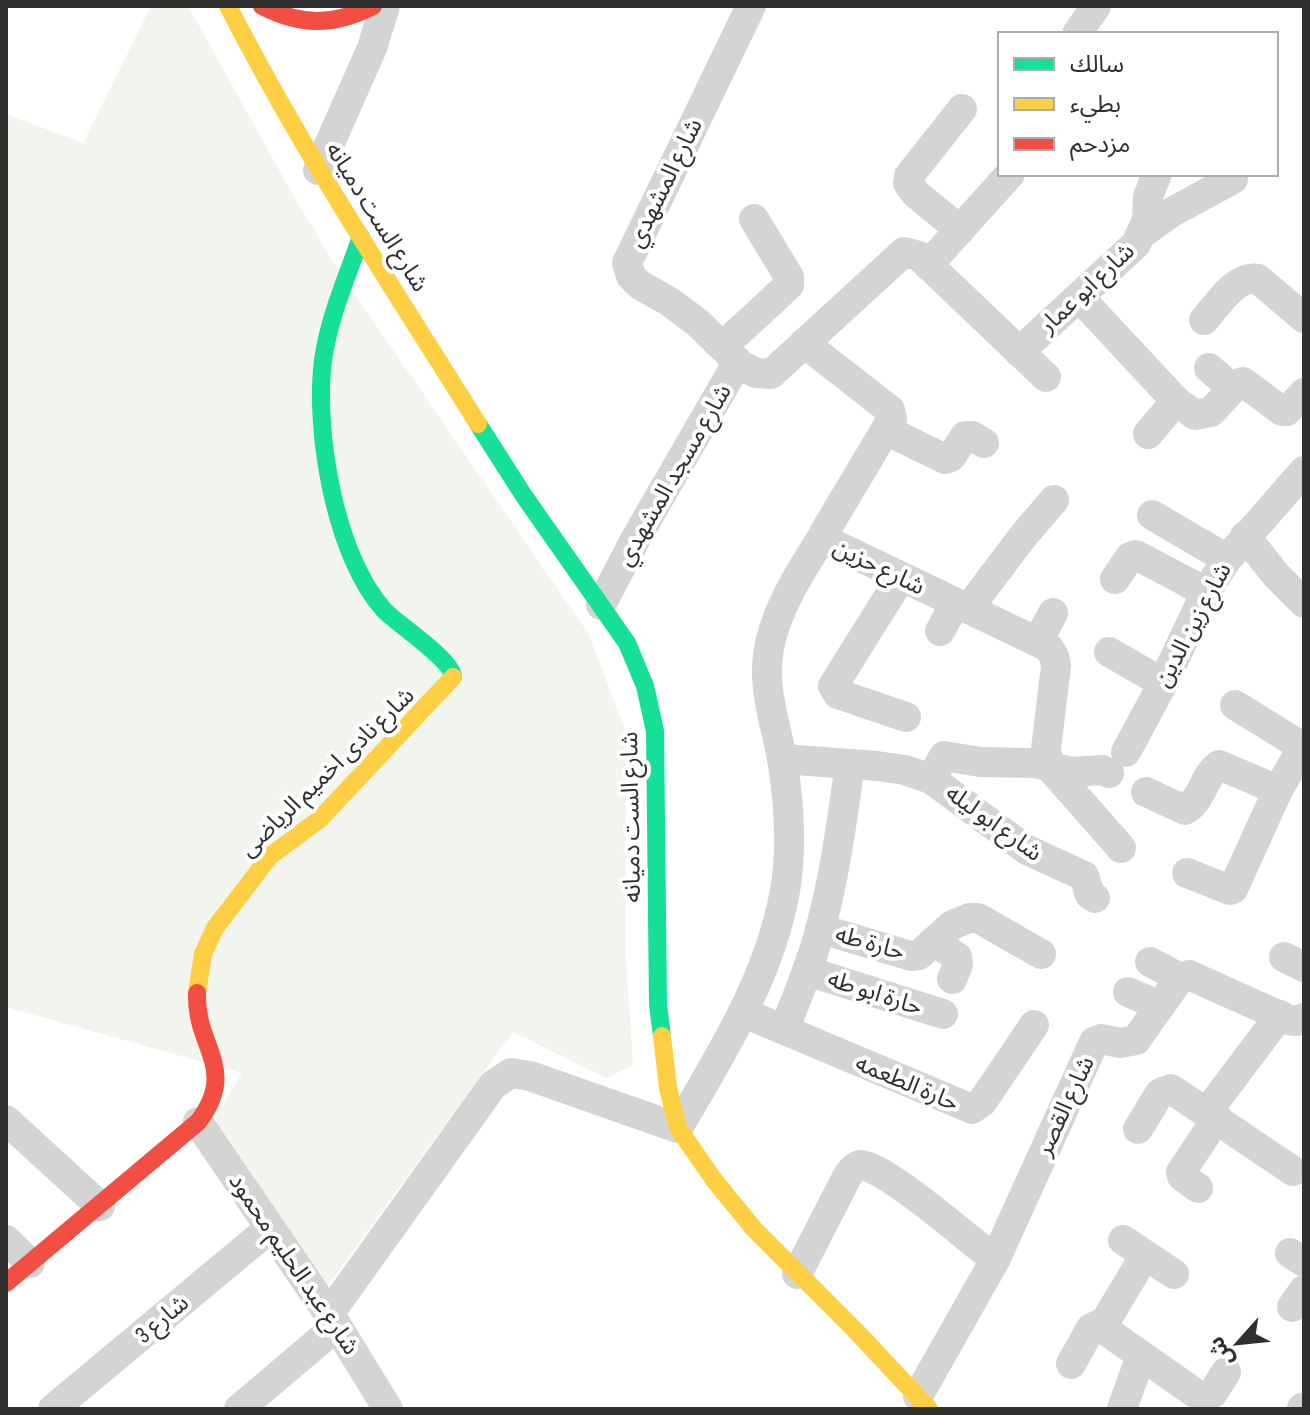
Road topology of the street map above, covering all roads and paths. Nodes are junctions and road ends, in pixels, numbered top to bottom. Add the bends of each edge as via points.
1 (228, 6) edge
2 (262, 6) edge
3 (373, 6) edge
4 (385, 6) edge
5 (751, 6) edge
6 (1096, 6) edge
7 (1078, 32) edge
8 (962, 109) dead end
9 (318, 170) junction
10 (1008, 176) edge
11 (1131, 176) edge
12 (1233, 179) dead end
13 (1152, 185) edge
14 (754, 219) dead end
15 (960, 230) junction
16 (1144, 232) junction
17 (361, 237) junction
18 (928, 265) junction
19 (1079, 297) junction
20 (1304, 318) edge
21 (1204, 320) dead end
22 (804, 343) junction
23 (1019, 352) junction
24 (732, 356) junction
25 (1209, 368) dead end
26 (1046, 377) dead end
27 (1232, 388) junction
28 (1304, 393) edge
29 (1176, 401) junction
30 (913, 408) dead end
31 (888, 431) junction
32 (1148, 434) dead end
33 (984, 443) dead end
34 (1304, 471) edge
35 (1054, 500) dead end
36 (1152, 515) dead end
37 (823, 536) junction
38 (1236, 547) junction
39 (901, 577) junction
40 (1115, 579) dead end
41 (1206, 592) junction
42 (1304, 603) edge
43 (601, 605) junction
44 (962, 606) junction
45 (1053, 613) dead end
46 (940, 631) dead end
47 (1038, 641) junction
48 (1109, 652) dead end
49 (1156, 696) junction
50 (1119, 705) dead end
51 (1235, 705) dead end
52 (906, 717) dead end
53 (1302, 753) edge
54 (782, 759) junction
55 (850, 764) junction
56 (1049, 766) junction
57 (931, 779) junction
58 (1278, 790) junction
59 (1146, 792) dead end
60 (1121, 848) dead end
61 (1187, 873) dead end
62 (1095, 898) dead end
63 (821, 929) junction
64 (934, 941) junction
65 (1041, 954) dead end
66 (1150, 962) dead end
67 (807, 971) junction
68 (1180, 978) junction
69 (952, 979) dead end
70 (1128, 992) dead end
71 (1160, 1006) junction
72 (744, 1013) junction
73 (943, 1014) dead end
74 (1292, 1017) edge
75 (1034, 1025) dead end
76 (784, 1030) junction
77 (1212, 1115) junction
78 (6, 1120) edge
79 (198, 1122) junction
80 (678, 1128) junction
81 (1138, 1129) dead end
82 (1293, 1171) dead end
83 (1198, 1188) dead end
84 (100, 1206) junction
85 (270, 1228) junction
86 (6, 1240) edge
87 (995, 1260) junction
88 (30, 1263) junction
89 (797, 1274) junction
90 (1174, 1274) dead end
91 (6, 1283) edge
92 (333, 1320) junction
93 (1102, 1327) junction
94 (1141, 1356) junction
95 (1071, 1364) dead end
96 (1226, 1372) dead end
97 (914, 1402) edge
98 (1124, 1408) edge
99 (53, 1409) edge
100 (239, 1409) edge
101 (388, 1409) edge

1 - 9 street, شارع الست دميانه
2 - 3 street via 281,17 328,24
4 - 9 street
5 - 24 street, شارع المشهدي via 627,263 640,285 670,302
6 - 7 street
8 - 15 street via 908,183
9 - 17 street, شارع الست دميانه
10 - 15 street
11 - 13 street
12 - 16 street
13 - 16 street, شارع ابو عمار
14 - 24 street via 789,285
15 - 18 street
16 - 19 street, شارع ابو عمار
17 - 43 street, شارع الست دميانه via 524,496
17 - 79 street, شارع نادى اخميم الرياضى via 322,362 338,520 353,562 375,599 449,665 453,679 320,819 270,856 215,928 200,968 196,1011 215,1064 216,1089
18 - 22 street, شارع مسجد المشهدي via 904,252
18 - 23 street
19 - 23 street, شارع ابو عمار
19 - 29 street
20 - 21 street via 1251,278 1238,283
22 - 24 street, شارع مسجد المشهدي via 771,374 763,375
22 - 31 street via 890,410
23 - 26 street
24 - 43 street, شارع مسجد المشهدي via 732,372
25 - 27 street
27 - 28 street via 1243,382 1282,411
27 - 29 street via 1204,415
29 - 32 street
30 - 31 street, شارع حزين
31 - 33 street via 945,459 965,436
31 - 37 street, شارع حزين
34 - 38 street, شارع زين الدين
35 - 44 street
36 - 38 street
37 - 39 street, شارع حزين
37 - 54 street via 780,609 770,641 769,709
38 - 41 street, شارع زين الدين
38 - 42 street
39 - 44 street, شارع حزين
39 - 52 street via 833,686 838,694
40 - 41 street via 1136,555
41 - 49 street, شارع زين الدين
43 - 80 street, شارع الست دميانه via 627,643 645,686 655,731 658,1005
44 - 46 street
44 - 47 street, شارع حزين
45 - 47 street
47 - 56 street via 1048,647 1056,666 1046,749
48 - 49 street
49 - 50 street
49 - 56 street, شارع زين الدين via 1118,763 1073,772
51 - 53 street
53 - 58 street
54 - 55 street, شارع ابو ليله
54 - 72 street via 789,825 785,890 770,953
55 - 57 street, شارع ابو ليله via 905,770
55 - 63 street
56 - 57 street via 944,756
56 - 60 street
57 - 62 street, شارع ابو ليله via 1027,850 1084,876
58 - 59 street via 1219,765 1194,805 1185,810
58 - 61 street via 1233,889
63 - 64 street, حارة طه via 911,956
63 - 67 street
64 - 65 street, حارة طه via 960,920 978,918
64 - 69 street via 957,957
66 - 68 street
67 - 73 street, حارة ابو طه
67 - 76 street
68 - 71 street, شارع القصر
68 - 74 street via 1199,977
70 - 71 street
71 - 87 street, شارع القصر via 1136,1040 1094,1042
72 - 76 street, حارة الطعمه
72 - 80 street
74 - 77 street
75 - 76 street, حارة الطعمه via 972,1109
77 - 81 street via 1176,1091 1165,1090
77 - 82 street
77 - 83 street via 1181,1172
78 - 84 street
79 - 84 street, شارع نادى اخميم الرياضى
79 - 85 street, شارع عبد الحليم محمود
80 - 89 street, شارع الست دميانه via 734,1204
80 - 92 street via 511,1073 493,1085
84 - 88 street, شارع نادى اخميم الرياضى
85 - 92 street, شارع عبد الحليم محمود
85 - 99 street, شارع 3
86 - 88 street
87 - 89 street via 913,1195 860,1165 851,1169
87 - 97 street, شارع القصر
88 - 91 street, شارع نادى اخميم الرياضى
89 - 97 street, شارع الست دميانه
90 - 93 street via 1134,1248
92 - 100 street
92 - 101 street, شارع عبد الحليم محمود
93 - 94 street
93 - 95 street via 1091,1328
94 - 96 street via 1202,1398 1213,1393
94 - 98 street

